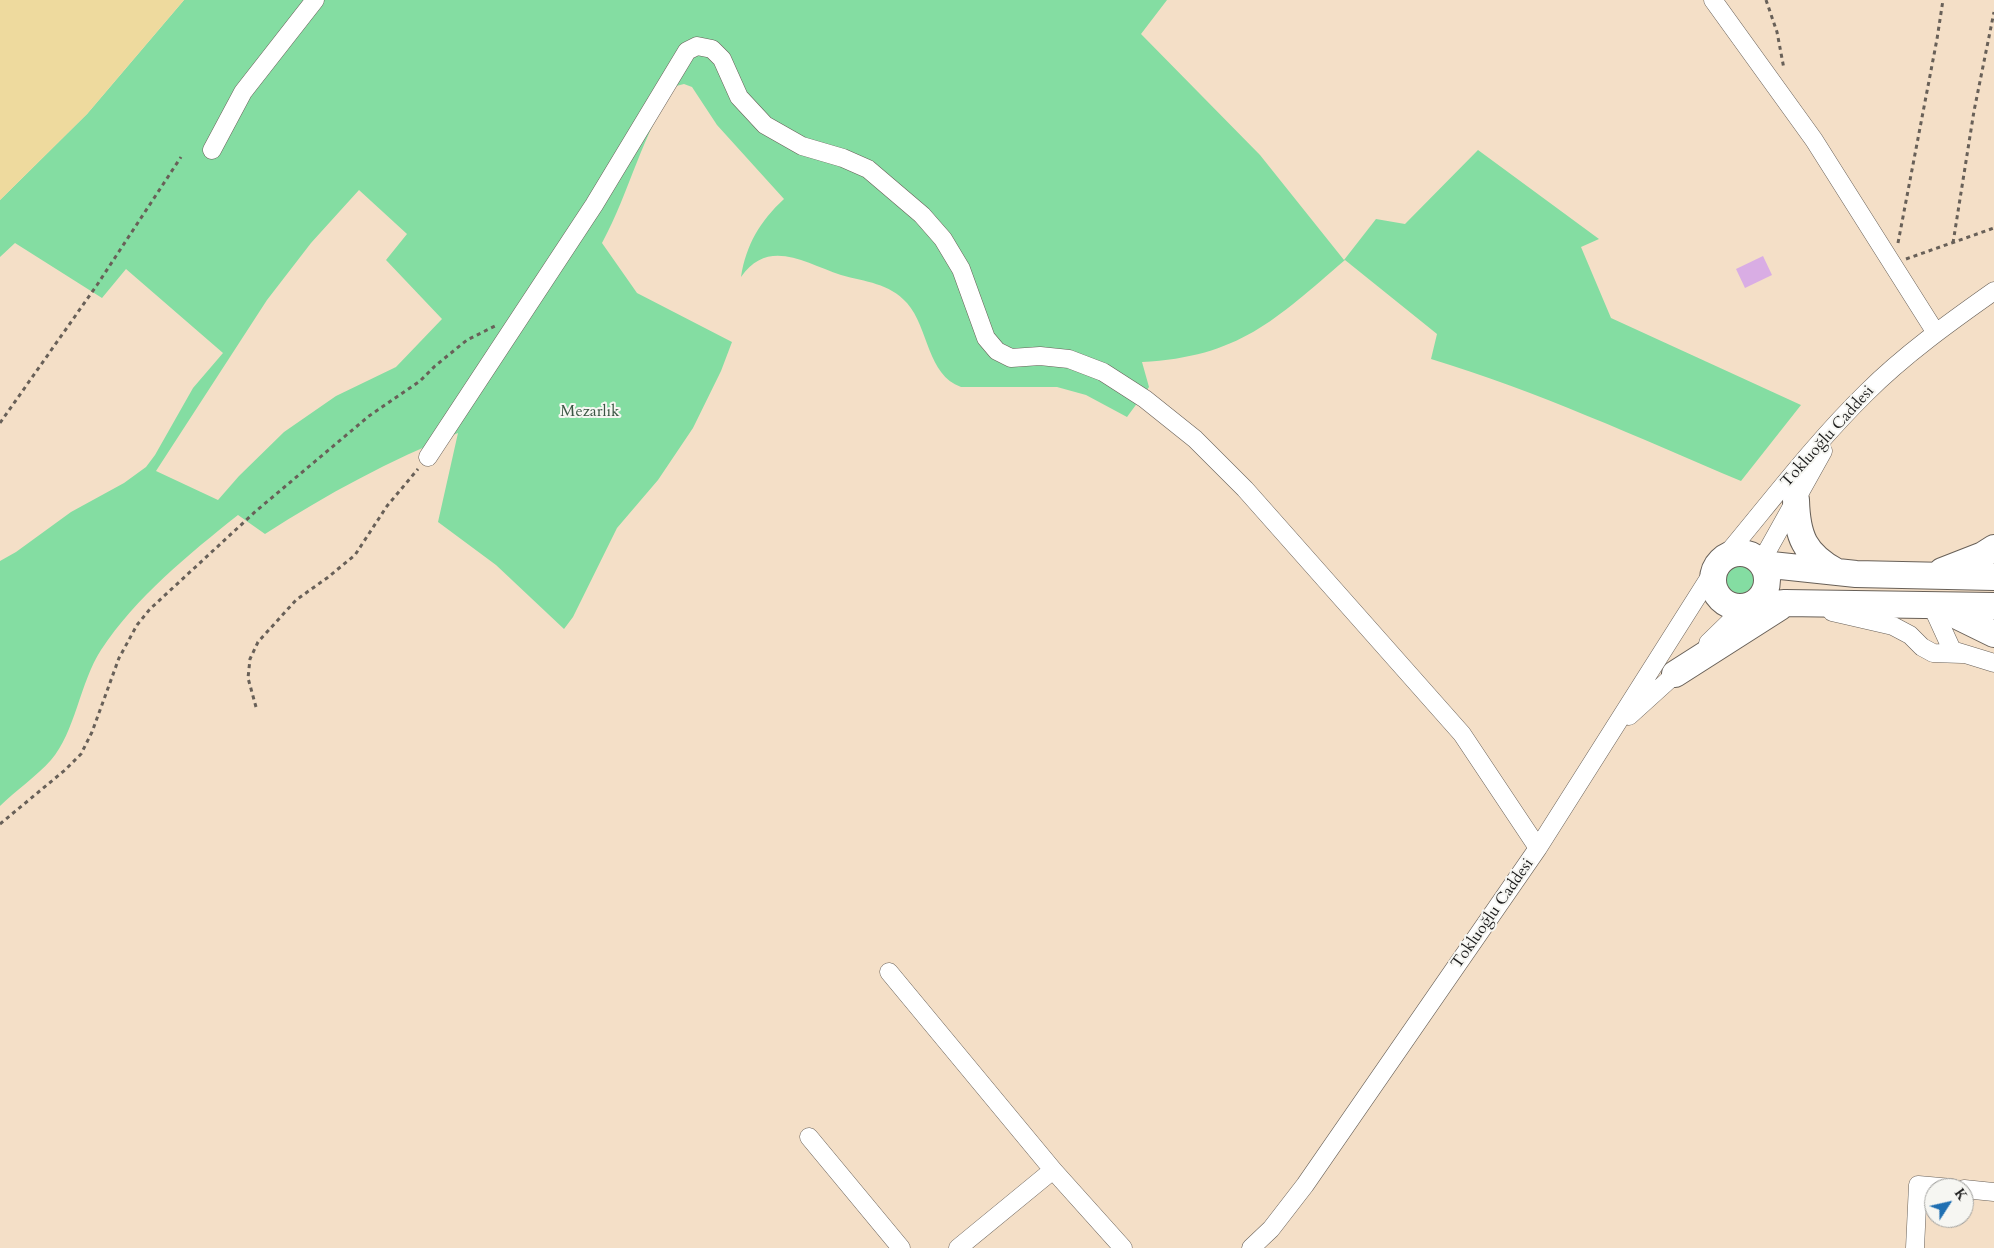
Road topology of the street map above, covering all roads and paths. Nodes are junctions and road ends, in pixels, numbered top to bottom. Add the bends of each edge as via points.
1 (315, 0) edge
2 (1713, 0) edge
3 (1766, 0) edge
4 (1943, 0) edge
5 (1994, 12) edge
6 (1784, 98) junction
7 (212, 150) dead end
8 (181, 157) dead end
9 (1994, 228) edge
10 (1953, 243) junction
11 (1894, 263) junction
12 (1994, 291) edge
13 (521, 317) junction
14 (1936, 333) junction
15 (1840, 419) junction
16 (0, 423) edge
17 (428, 457) joint
18 (1796, 500) junction
19 (1994, 548) edge
20 (1761, 563) junction
21 (1719, 564) junction
22 (1840, 574) junction
23 (1932, 575) junction
24 (1994, 577) edge
25 (1785, 603) junction
26 (1931, 604) junction
27 (1994, 606) edge
28 (1746, 607) junction
29 (1994, 634) edge
30 (1962, 654) junction
31 (1994, 663) edge
32 (1675, 674) junction
33 (256, 708) dead end
34 (1612, 732) junction
35 (0, 824) edge
36 (1538, 848) junction
37 (889, 972) dead end
38 (809, 1137) dead end
39 (1053, 1170) junction
40 (1924, 1186) edge
41 (1974, 1190) edge
42 (1994, 1192) edge
43 (1271, 1229) junction
44 (901, 1248) edge
45 (958, 1248) edge
46 (1123, 1248) edge
47 (1251, 1248) edge
48 (1264, 1248) edge
49 (1915, 1248) edge

1 - 7 street via 243,92
2 - 6 street
3 - 6 path via 1781,51
4 - 11 path
5 - 10 path via 1974,110
6 - 11 street
8 - 16 path via 97,285
9 - 10 path
10 - 11 path
11 - 14 street
12 - 14 street, Tokluoğlu Caddesi
13 - 17 street
13 - 35 path via 484,330 467,340 420,381 368,416 270,499 150,610 119,658 81,754
13 - 36 street via 594,205 687,51 697,46 708,46 722,59 739,97 765,125 802,146 843,158 868,170 932,225 961,269 986,338 997,351 1011,358 1040,356 1069,360 1104,372 1171,418 1220,463 1462,734
14 - 15 street, Tokluoğlu Caddesi
15 - 18 street
15 - 21 street, Tokluoğlu Caddesi
17 - 33 path via 387,506 355,555 296,600 258,642 250,659 248,678
18 - 20 street
18 - 22 highway via 1797,523 1805,544 1821,563
19 - 23 highway
20 - 21 highway via 1747,554 1738,553
20 - 22 highway
20 - 28 highway via 1766,571 1766,589 1756,603
21 - 28 highway via 1713,576 1716,594 1730,606
21 - 34 street, Tokluoğlu Caddesi
22 - 23 highway
23 - 24 highway
25 - 26 highway
25 - 28 highway
25 - 30 street via 1888,624 1910,635 1933,653
25 - 32 highway
26 - 27 highway
26 - 29 highway
26 - 30 street via 1949,648
28 - 32 street
30 - 31 street
32 - 34 street
34 - 36 street, Tokluoğlu Caddesi
36 - 43 street, Tokluoğlu Caddesi via 1316,1170
37 - 39 street
38 - 44 street
39 - 45 street
39 - 46 street
40 - 49 street via 1918,1185
41 - 42 street
43 - 47 street, Tokluoğlu Caddesi
43 - 48 street

